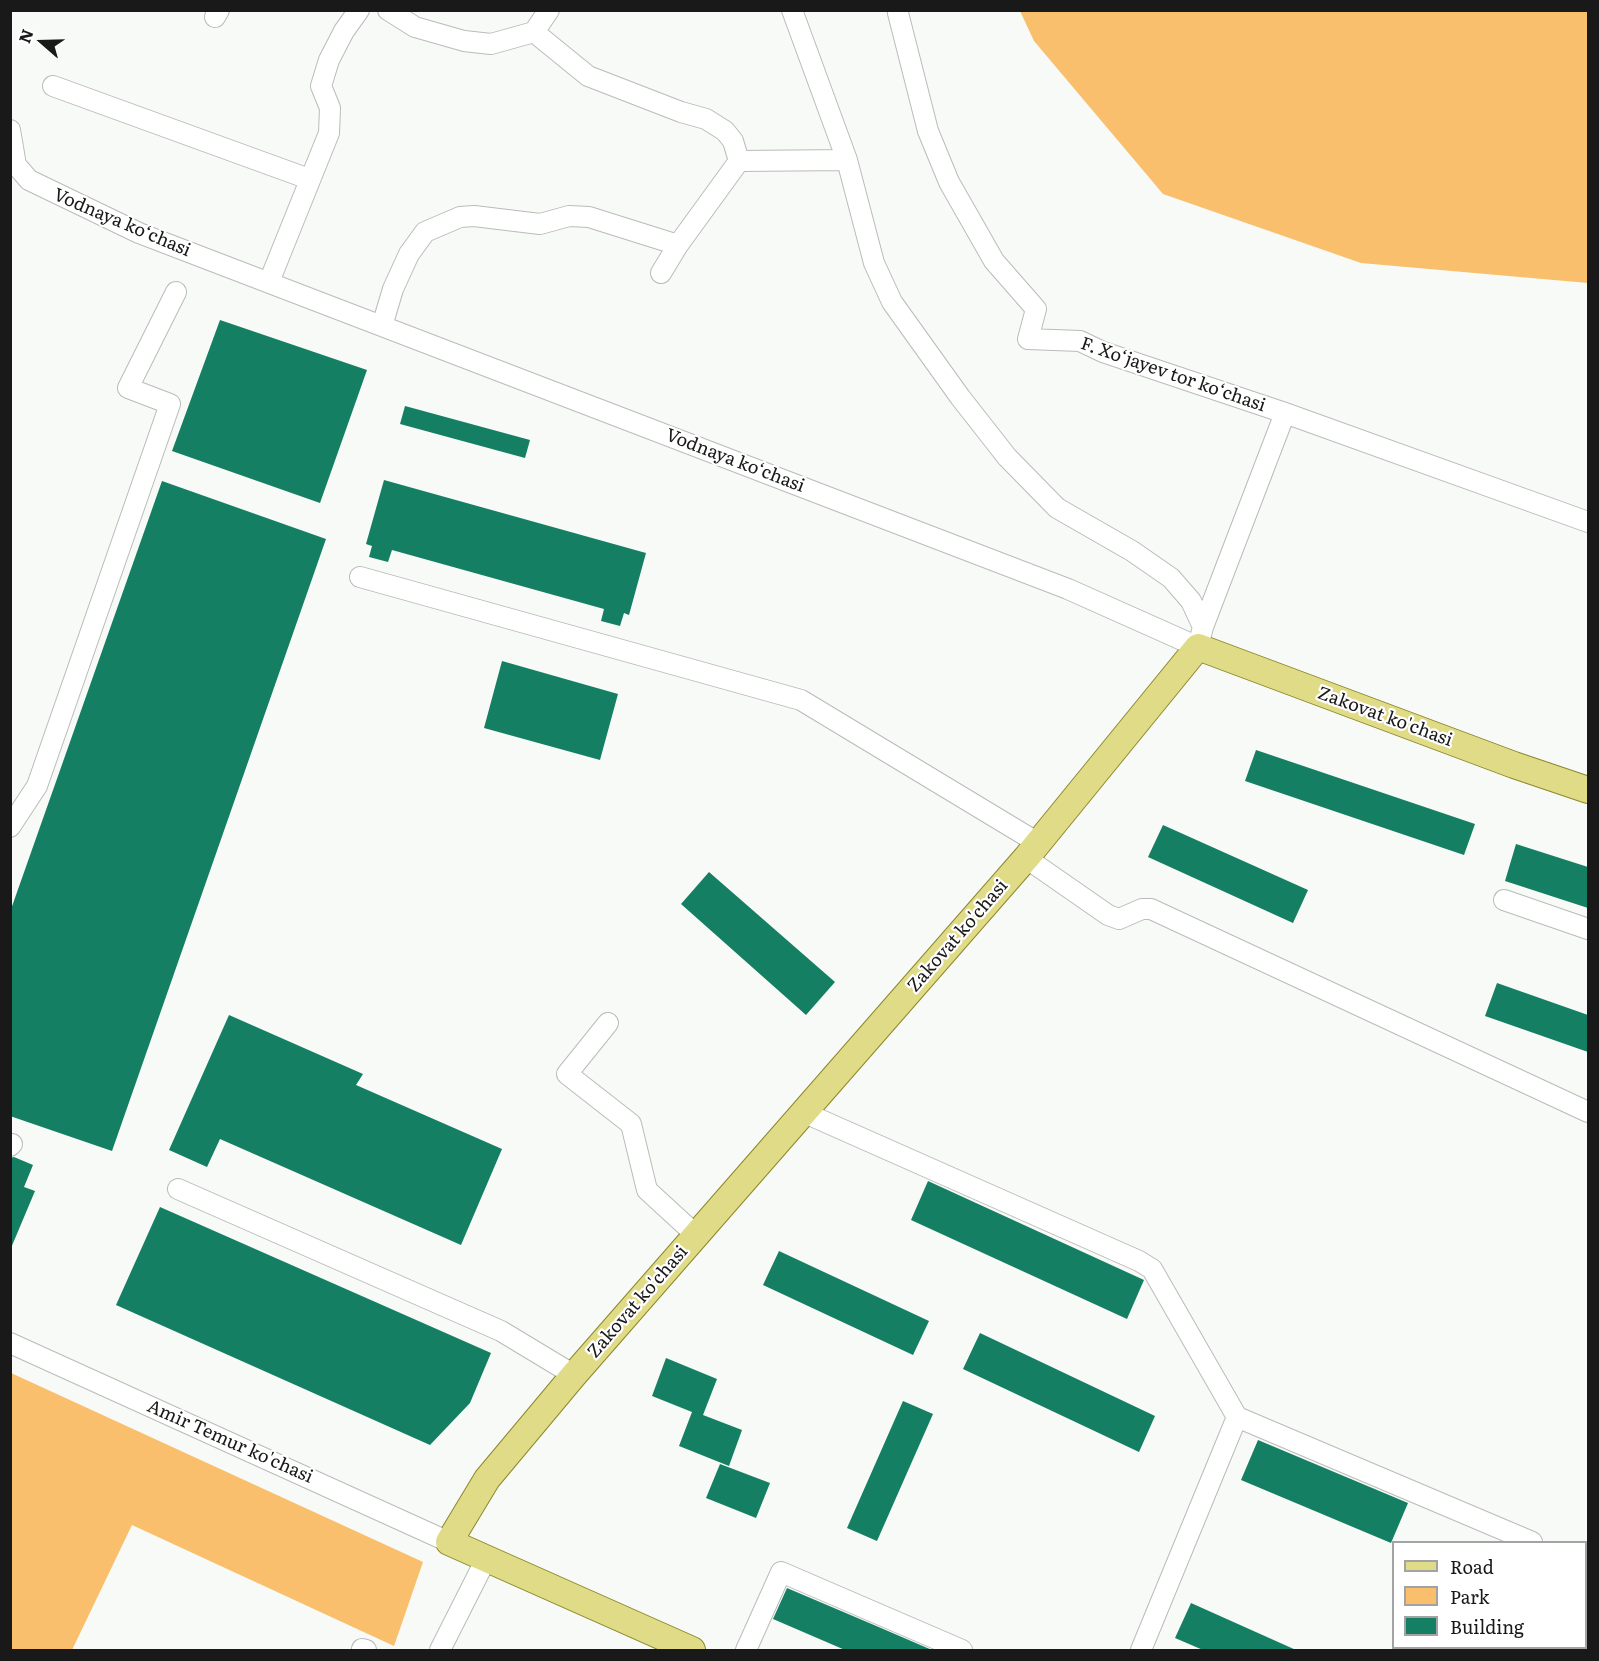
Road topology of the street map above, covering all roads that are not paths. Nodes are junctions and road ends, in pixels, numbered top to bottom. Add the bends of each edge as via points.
1 (359, 10) edge
2 (388, 10) edge
3 (549, 10) edge
4 (792, 10) edge
5 (898, 13) dead end
6 (534, 32) junction
7 (53, 86) dead end
8 (10, 130) edge
9 (847, 160) junction
10 (739, 162) junction
11 (309, 180) junction
12 (678, 245) junction
13 (661, 273) dead end
14 (269, 282) junction
15 (176, 292) dead end
16 (382, 326) junction
17 (1285, 413) junction
18 (1588, 522) edge
19 (360, 577) dead end
20 (1201, 637) junction
21 (1588, 790) edge
22 (10, 826) edge
23 (1032, 850) junction
24 (1504, 900) dead end
25 (1588, 929) edge
26 (608, 1023) dead end
27 (1588, 1112) edge
28 (805, 1113) junction
29 (178, 1189) dead end
30 (696, 1235) junction
31 (10, 1343) edge
32 (574, 1375) junction
33 (1237, 1417) junction
34 (1530, 1541) edge
35 (449, 1542) junction
36 (486, 1559) junction
37 (440, 1650) edge
38 (692, 1650) edge
39 (746, 1650) edge
40 (963, 1650) edge
41 (1141, 1650) edge

1 - 11 street via 329,60 321,86 330,108 329,133
2 - 6 street via 416,27 464,41 491,44
3 - 6 street
4 - 9 street
5 - 17 street, F. Xo‘jayev tor ko‘chasi via 928,131 949,182 994,261 1036,309 1028,339 1080,341
6 - 10 street via 588,76 706,119 725,131 733,141
7 - 11 street
8 - 14 street, Vodnaya ko‘chasi via 16,165 42,188 139,233
9 - 10 street
9 - 20 street via 874,263 892,302 960,397 1008,457 1057,508 1171,578 1191,601
10 - 12 street
11 - 14 street
12 - 13 street
12 - 16 street via 589,217 569,216 540,224 474,216 460,218 425,232 409,254 393,288
14 - 16 street, Vodnaya ko‘chasi
15 - 22 street via 128,388 170,404 37,786
16 - 20 street, Vodnaya ko‘chasi
17 - 18 street, F. Xo‘jayev tor ko‘chasi
17 - 20 street, F. Xo‘jayev tor ko‘chasi
19 - 23 street via 801,700
20 - 21 main road, Zakovat ko'chasi via 1514,765
20 - 23 main road, Zakovat ko'chasi
23 - 27 street via 1108,915 1119,919 1151,909
23 - 28 main road, Zakovat ko'chasi
24 - 25 street
26 - 30 street via 567,1074 631,1124 647,1190
28 - 30 main road, Zakovat ko'chasi
28 - 33 street via 1152,1269
29 - 32 street via 501,1331
30 - 32 main road, Zakovat ko'chasi
31 - 35 street, Amir Temur ko'chasi
32 - 35 main road, Zakovat ko'chasi via 487,1479
33 - 34 street
33 - 41 street
35 - 36 main road
36 - 37 street
36 - 38 main road
39 - 40 street via 781,1572

